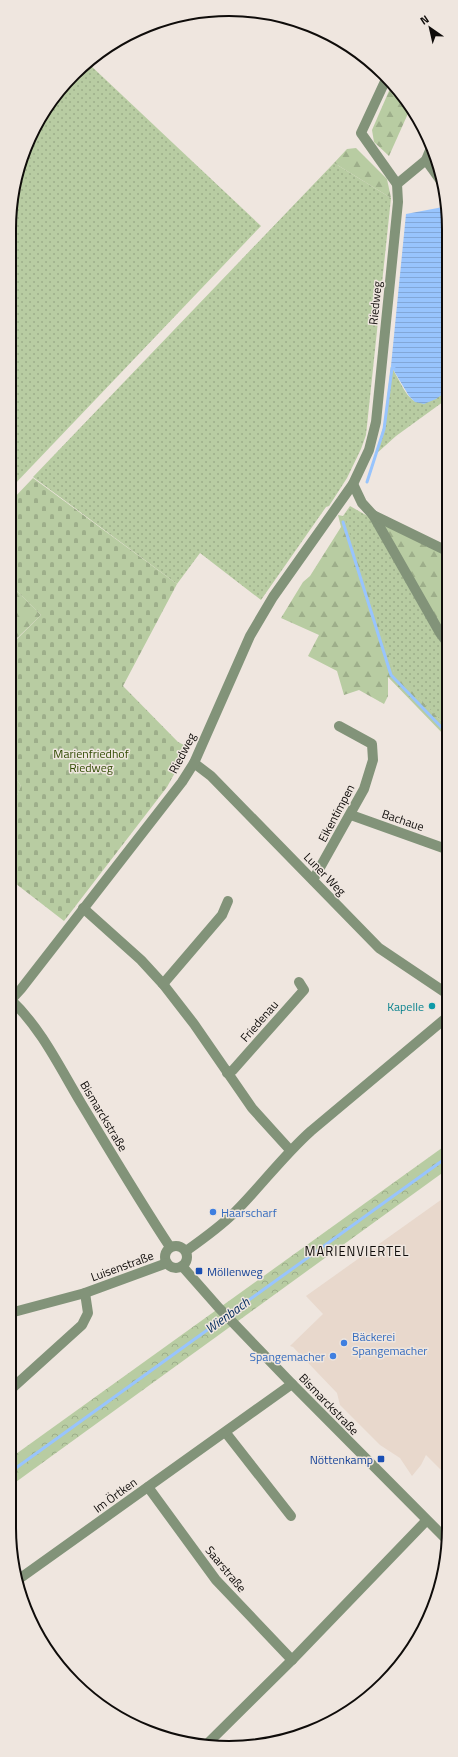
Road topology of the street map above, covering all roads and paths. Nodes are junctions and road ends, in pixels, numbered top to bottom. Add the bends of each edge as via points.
1 (384, 83) edge
2 (428, 154) edge
3 (426, 160) junction
4 (434, 172) edge
5 (397, 184) junction
6 (353, 484) junction
7 (344, 497) junction
8 (362, 503) junction
9 (373, 515) junction
10 (442, 549) edge
11 (442, 636) edge
12 (339, 726) dead end
13 (194, 763) junction
14 (351, 815) junction
15 (442, 848) edge
16 (313, 880) junction
17 (228, 901) dead end
18 (83, 908) junction
19 (299, 982) dead end
20 (163, 984) junction
21 (442, 990) edge
22 (16, 994) edge
23 (16, 1006) edge
24 (442, 1021) edge
25 (227, 1073) junction
26 (290, 1150) junction
27 (170, 1247) junction
28 (186, 1251) junction
29 (167, 1263) junction
30 (182, 1266) junction
31 (85, 1293) junction
32 (16, 1312) edge
33 (292, 1384) junction
34 (16, 1385) edge
35 (226, 1433) junction
36 (148, 1487) junction
37 (291, 1516) dead end
38 (426, 1521) junction
39 (442, 1535) edge
40 (22, 1577) edge
41 (292, 1660) junction
42 (211, 1740) edge

1 - 5 street via 361,133
2 - 3 street
3 - 4 street
3 - 5 street
5 - 6 street, Riedweg via 398,202 376,422 369,450
6 - 7 street, Riedweg
6 - 8 street
7 - 8 street
7 - 13 street, Riedweg via 273,597 250,636
8 - 9 street
9 - 10 street
9 - 11 street
12 - 14 street, Eikentimpen via 372,744 373,760 364,790
13 - 16 street, Luner Weg via 211,776
13 - 18 street, Riedweg via 182,782
14 - 15 street, Bachaue
14 - 16 street, Eikentimpen
16 - 21 street, Luner Weg via 379,948
17 - 20 street via 222,914
18 - 20 street via 141,960
18 - 22 street, Riedweg
19 - 25 street, Friedenau via 304,990 234,1070
20 - 25 street
23 - 27 street, Bismarckstraße via 50,1050
24 - 26 street
25 - 26 street via 252,1108
26 - 28 street via 235,1212
27 - 28 street via 179,1246
27 - 29 street via 166,1254
28 - 30 street via 188,1259
29 - 30 street via 174,1268
29 - 31 street, Luisenstraße
30 - 33 street, Bismarckstraße
31 - 32 street, Luisenstraße
31 - 34 street, Luisenstraße via 88,1312 82,1325
33 - 35 street, Im Örtken
33 - 38 street, Bismarckstraße
35 - 36 street, Im Örtken
35 - 37 street
36 - 40 street, Im Örtken
36 - 41 street, Saarstraße via 216,1580
38 - 39 street, Bismarckstraße
38 - 41 street
41 - 42 street

